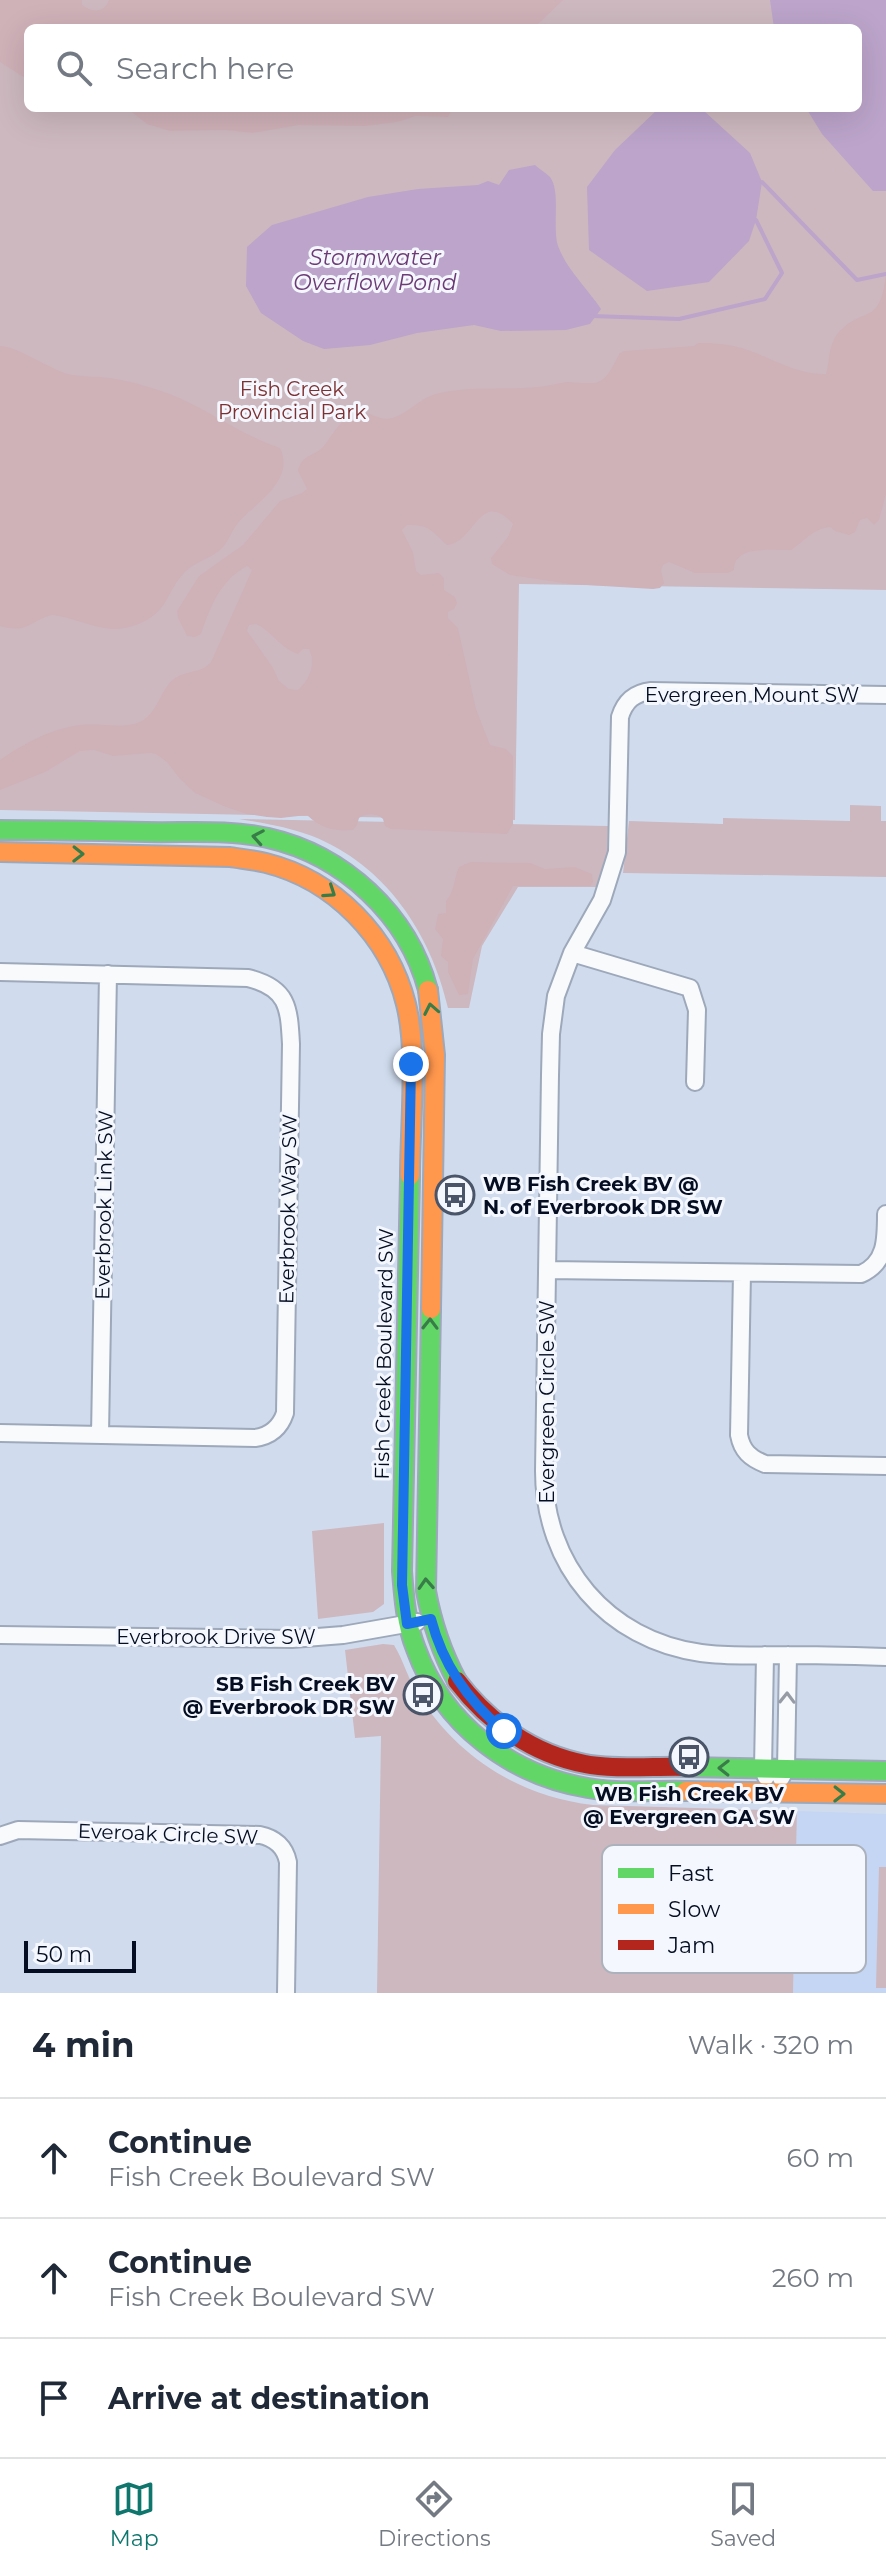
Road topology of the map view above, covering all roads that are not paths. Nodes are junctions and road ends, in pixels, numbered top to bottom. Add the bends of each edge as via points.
1 (886, 695) edge
2 (0, 830) edge
3 (0, 852) edge
4 (572, 953) junction
5 (0, 972) edge
6 (108, 974) junction
7 (695, 1082) dead end
8 (886, 1214) edge
9 (547, 1270) junction
10 (742, 1273) junction
11 (0, 1433) edge
12 (100, 1435) junction
13 (886, 1466) edge
14 (431, 1619) junction
15 (407, 1624) junction
16 (0, 1635) edge
17 (765, 1655) junction
18 (788, 1655) junction
19 (886, 1657) edge
20 (763, 1769) junction
21 (786, 1769) junction
22 (886, 1771) edge
23 (773, 1793) junction
24 (886, 1794) edge
25 (0, 1836) edge
26 (286, 1993) edge

1 - 4 street, Evergreen Mount SW via 651,691 630,698 620,717 615,865 599,907
14 -> 2 main road via 426,1574 435,1034 424,977 402,933 383,906 344,872 301,848 269,838
3 -> 15 main road, Fish Creek Boulevard SW via 265,862 330,891 363,919 386,951 406,999 411,1041 402,1554
4 - 7 street via 690,988 697,1010
4 - 9 street, Evergreen Mount SW via 556,996 551,1034
5 - 6 street, Everbrook Way SW
6 - 12 street, Everbrook Link SW
6 - 12 street, Everbrook Way SW via 248,978 265,982 285,1001 291,1044 287,1311 285,1413 267,1436
8 - 10 street via 883,1257 861,1274
9 - 10 street
9 - 17 street, Evergreen Circle SW via 544,1484 549,1520 567,1565 603,1609 646,1637 704,1654
10 - 13 street via 743,1449 765,1464
11 - 12 street, Everbrook Way SW
14 - 15 street, Everbrook Drive SW
20 -> 14 main road via 606,1766 540,1751 504,1731 475,1704 448,1666
15 - 16 street, Everbrook Drive SW via 292,1639
15 - 23 main road, Fish Creek Boulevard SW via 433,1687 453,1715 485,1745 527,1771 591,1789
17 - 18 street, Evergreen Circle SW
17 - 20 street
18 - 19 street, Evergreen Circle SW
21 -> 18 street
20 - 21 main road
20 - 23 street
21 - 22 main road
21 - 23 street
23 -> 24 main road, Fish Creek Boulevard SW
25 - 26 street, Everoak Circle SW via 18,1830 272,1839 288,1862

